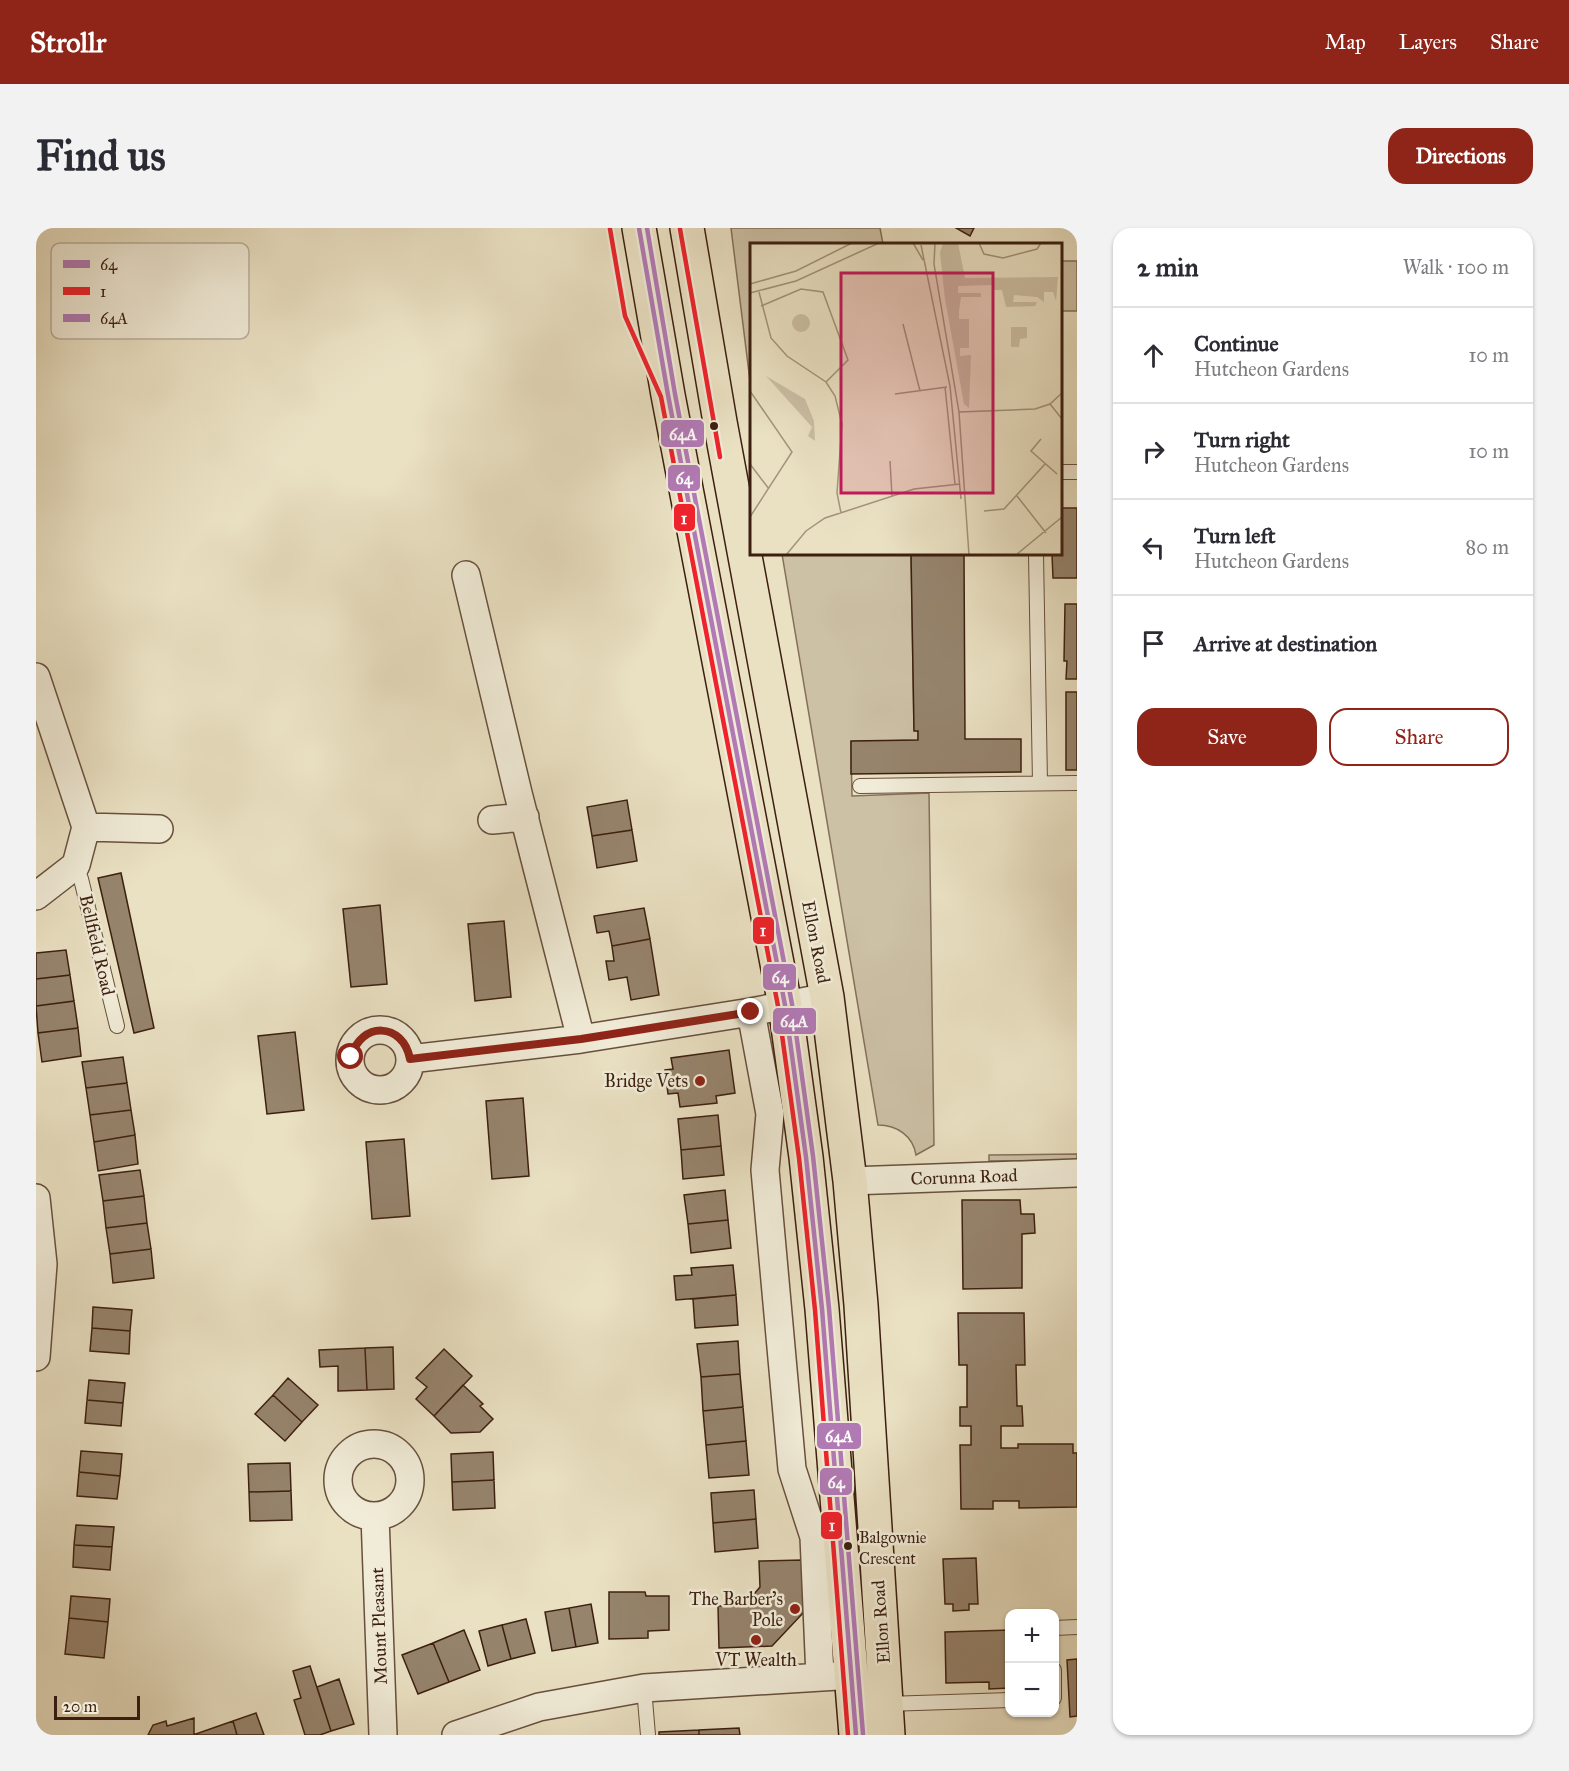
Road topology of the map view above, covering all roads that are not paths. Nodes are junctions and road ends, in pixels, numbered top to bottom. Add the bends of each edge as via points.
1 (617, 228) edge
2 (639, 228) edge
3 (687, 228) edge
4 (668, 395) junction
5 (1036, 555) edge
6 (466, 575) dead end
7 (36, 677) edge
8 (1040, 783) junction
9 (1077, 783) edge
10 (860, 786) dead end
11 (525, 817) junction
12 (492, 820) dead end
13 (86, 827) junction
14 (159, 829) dead end
15 (76, 865) junction
16 (36, 896) edge
17 (827, 997) junction
18 (785, 1005) junction
19 (751, 1012) junction
20 (117, 1026) dead end
21 (581, 1039) junction
22 (410, 1059) dead end
23 (1077, 1173) edge
24 (850, 1181) junction
25 (36, 1198) edge
26 (36, 1356) edge
27 (375, 1516) dead end
28 (1077, 1627) edge
29 (1059, 1628) edge
30 (836, 1676) junction
31 (644, 1688) junction
32 (1005, 1701) edge
33 (887, 1719) edge
34 (383, 1735) edge
35 (456, 1735) edge
36 (648, 1735) edge
37 (856, 1735) edge

1 - 4 main road via 632,314
2 - 4 main road, Ellon Road
3 - 17 main road, Ellon Road
4 - 18 main road, Ellon Road
5 - 8 lane
6 - 11 street
7 - 13 street
8 - 9 lane
8 - 10 lane
11 - 12 street
11 - 21 street
13 - 14 street
13 - 15 street
15 - 16 street, Bellfield Road
15 - 20 lane, Bellfield Road
17 - 18 street
17 - 24 main road, Ellon Road
18 - 19 street
18 - 30 main road, Ellon Road via 822,1309
19 - 21 street
19 - 30 street, Ellon Road via 770,1114 765,1170 792,1469 814,1538
21 - 22 street
23 - 24 street, Corunna Road
24 - 33 main road, Ellon Road
25 - 26 street via 43,1264
27 - 34 street, Mount Pleasant
28 - 29 lane
30 - 31 street
30 - 37 main road, Ellon Road
31 - 35 street via 539,1707
31 - 36 lane
32 - 33 lane

